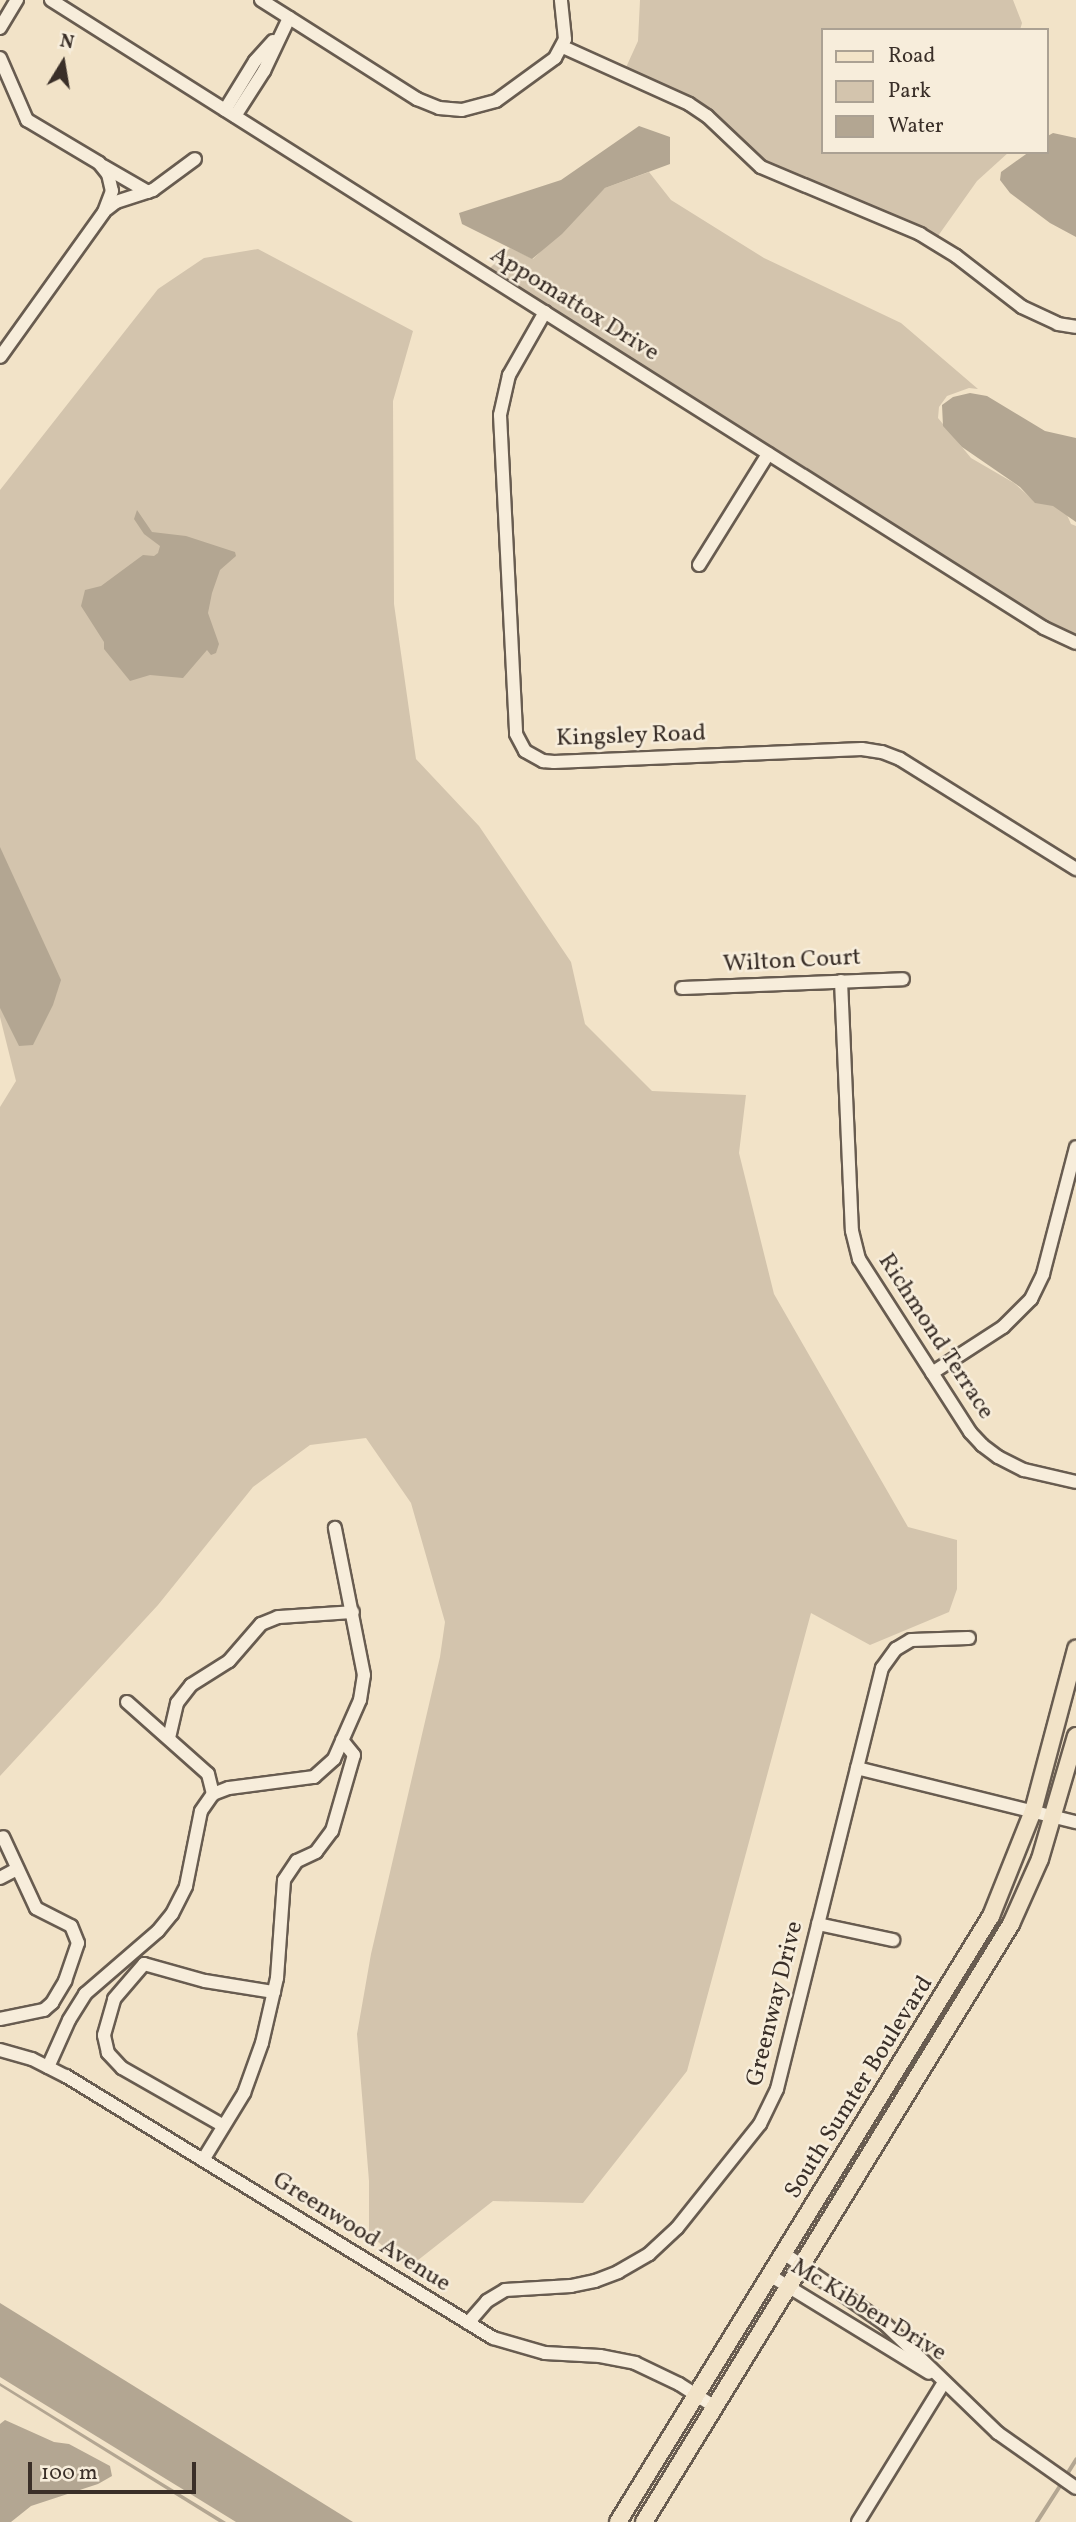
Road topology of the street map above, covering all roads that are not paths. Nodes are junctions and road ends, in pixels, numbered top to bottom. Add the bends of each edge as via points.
1 (17, 0) edge
2 (51, 0) edge
3 (261, 0) edge
4 (561, 0) edge
5 (289, 18) junction
6 (0, 28) edge
7 (563, 47) junction
8 (0, 58) edge
9 (230, 113) junction
10 (195, 159) dead end
11 (99, 163) junction
12 (148, 192) junction
13 (104, 212) junction
14 (545, 312) junction
15 (1076, 327) edge
16 (0, 357) edge
17 (768, 454) junction
18 (699, 565) dead end
19 (1076, 643) edge
20 (1076, 869) edge
21 (903, 979) dead end
22 (841, 981) junction
23 (682, 988) dead end
24 (1076, 1147) edge
25 (932, 1373) junction
26 (1076, 1482) edge
27 (335, 1528) dead end
28 (353, 1612) junction
29 (969, 1638) dead end
30 (1076, 1649) edge
31 (127, 1702) dead end
32 (1076, 1736) edge
33 (169, 1738) junction
34 (342, 1740) junction
35 (857, 1768) junction
36 (214, 1794) junction
37 (1033, 1811) junction
38 (1055, 1816) junction
39 (1076, 1822) edge
40 (3, 1837) dead end
41 (17, 1869) junction
42 (0, 1878) edge
43 (818, 1924) junction
44 (893, 1940) dead end
45 (102, 1976) junction
46 (65, 1980) junction
47 (122, 1990) junction
48 (274, 1992) junction
49 (85, 1994) junction
50 (0, 2019) edge
51 (0, 2050) edge
52 (48, 2067) junction
53 (222, 2126) junction
54 (203, 2160) junction
55 (785, 2254) junction
56 (803, 2265) junction
57 (771, 2276) junction
58 (789, 2288) junction
59 (468, 2323) junction
60 (944, 2382) junction
61 (697, 2395) junction
62 (715, 2407) junction
63 (1076, 2488) edge
64 (618, 2522) edge
65 (644, 2522) edge
66 (858, 2522) edge

1 - 6 street
2 - 9 street, Appomattox Drive
3 - 5 street
4 - 7 street
5 - 7 street via 417,99 450,110 496,101 551,62
5 - 9 street via 255,61
7 - 15 street via 689,104 761,167 931,240 1022,307
8 - 11 street via 27,120
9 - 14 street, Appomattox Drive
10 - 12 street
11 - 12 street
11 - 13 street via 111,186
12 - 13 street via 116,202
13 - 16 street
14 - 17 street, Appomattox Drive
14 - 20 street, Kingsley Road via 509,375 500,415 516,734 526,751 554,762 862,749 882,752
17 - 18 street
17 - 19 street, Appomattox Drive via 1044,628
21 - 22 street, Wilton Court
22 - 23 street, Wilton Court
22 - 25 street, Richmond Terrace via 854,1246 864,1269
24 - 25 street via 1043,1274 1031,1299 1003,1327
25 - 26 street, Richmond Terrace via 971,1432 990,1451 1024,1470
27 - 28 street
28 - 33 street via 278,1617 261,1624 229,1661 191,1685 177,1703
28 - 34 street via 364,1675 360,1700
29 - 35 street, Greenway Drive via 920,1637 901,1645 888,1658
30 - 37 main road, South Sumter Boulevard
31 - 33 street
32 - 38 main road, South Sumter Boulevard
33 - 36 street via 208,1774
34 - 36 street via 331,1764 314,1777
34 - 48 street via 354,1755 332,1831 316,1852 297,1861 284,1880
35 - 37 street
35 - 43 street, Greenway Drive
36 - 45 street via 201,1811 188,1878 172,1914
37 - 38 street
37 - 55 main road, South Sumter Boulevard via 1008,1881 985,1927
38 - 39 street
38 - 56 main road, South Sumter Boulevard via 1011,1924
40 - 41 street
41 - 42 street
41 - 46 street via 36,1908 71,1926 78,1935
43 - 44 street
43 - 59 street, Greenway Drive via 771,2106 677,2228 649,2254 618,2272 572,2286 505,2290 487,2301
45 - 47 street
45 - 49 street
46 - 49 street
46 - 50 street via 44,2010
47 - 48 street via 145,1964 205,1981
47 - 53 street via 114,1999 104,2035 107,2053 122,2068
48 - 53 street via 244,2093
49 - 52 street
51 - 52 street, Greenwood Avenue
52 - 54 street, Greenwood Avenue
53 - 54 street
54 - 59 street, Greenwood Avenue
55 - 56 street, Mc Kibben Drive
55 - 57 main road, South Sumter Boulevard
56 - 58 main road, South Sumter Boulevard
56 - 60 street, Mc Kibben Drive via 886,2324
57 - 58 street, Mc Kibben Drive
57 - 61 main road, South Sumter Boulevard
58 - 60 street, Mc Kibben Drive
58 - 62 main road, South Sumter Boulevard
59 - 61 street, Greenwood Avenue via 493,2338 529,2350 635,2363
60 - 63 street, Mc Kibben Drive via 998,2433
60 - 66 street
61 - 62 street, Greenwood Avenue
61 - 64 main road, South Sumter Boulevard
62 - 65 main road, South Sumter Boulevard

